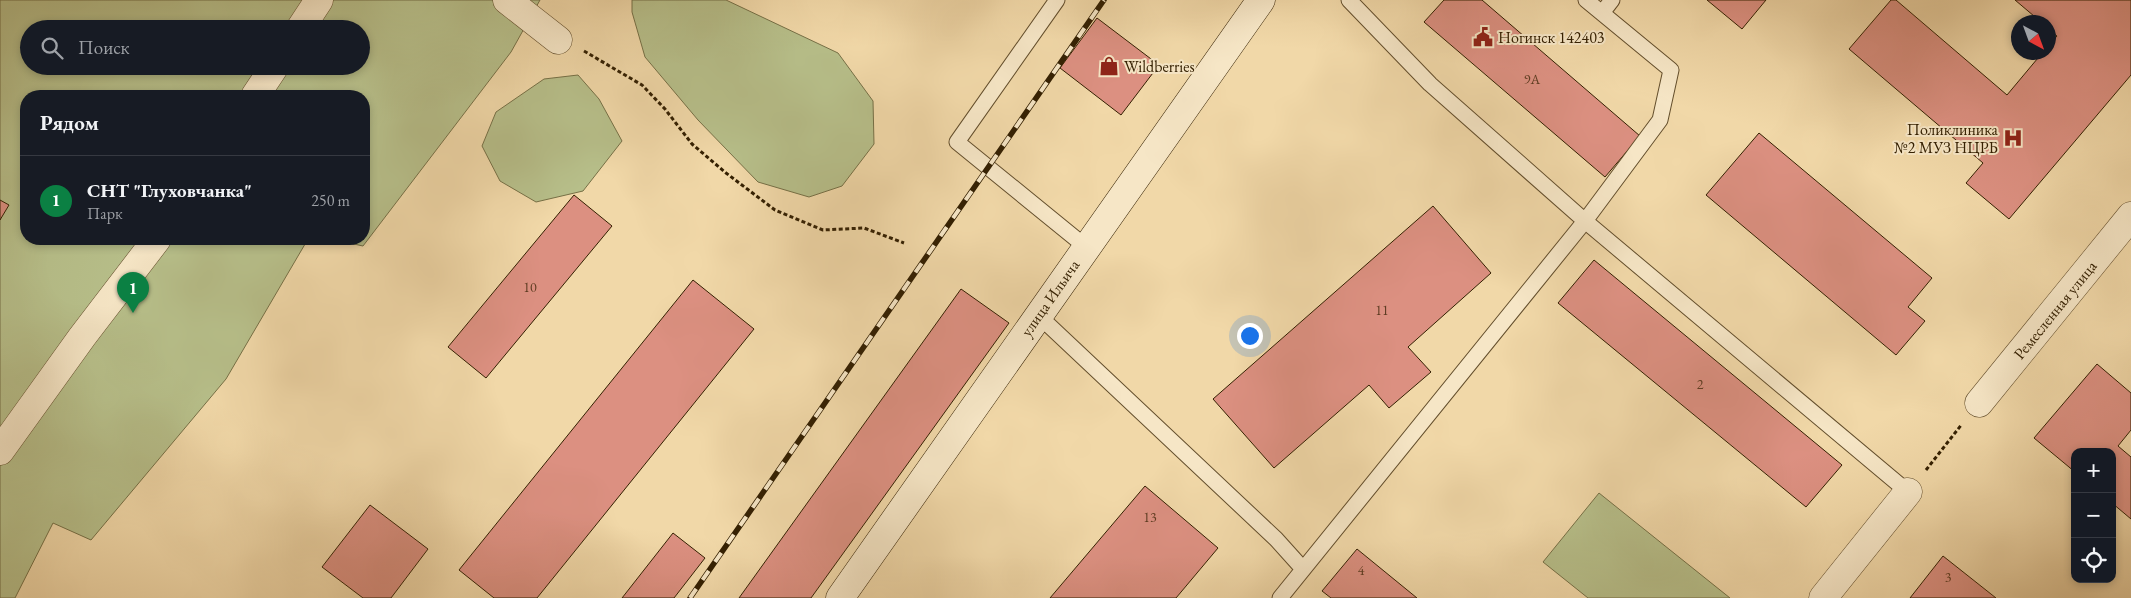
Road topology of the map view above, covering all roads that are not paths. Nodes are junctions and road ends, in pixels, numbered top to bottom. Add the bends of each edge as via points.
1 (319, 0) edge
2 (507, 0) edge
3 (1057, 0) edge
4 (1261, 0) edge
5 (1349, 0) edge
6 (1586, 0) edge
7 (1612, 0) edge
8 (1602, 13) junction
9 (306, 20) edge
10 (558, 40) road end
11 (269, 75) edge
12 (259, 90) edge
13 (2131, 216) edge
14 (1585, 221) junction
15 (151, 245) edge
16 (1086, 247) junction
17 (1038, 315) junction
18 (1979, 403) road end
19 (0, 451) edge
20 (1908, 492) joint
21 (1303, 569) junction
22 (840, 598) edge
23 (1280, 598) edge
24 (1823, 598) edge

1 - 9 street
2 - 10 street
3 - 16 lane via 958,142
4 - 16 street, улица Ильича
5 - 14 lane via 1430,84
6 - 8 lane
7 - 8 lane
8 - 14 lane via 1671,70 1660,120
11 - 12 street
13 - 18 street, Ремесленная улица
14 - 20 lane
14 - 21 lane
15 - 19 street
16 - 17 street, улица Ильича
17 - 21 lane via 1276,539
17 - 22 street, улица Ильича
20 - 24 street
21 - 23 lane

